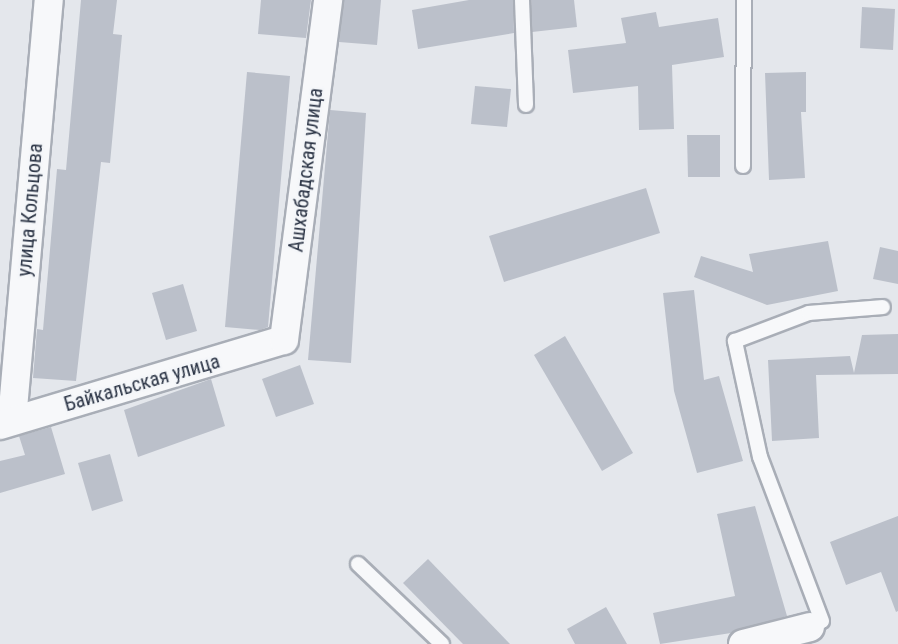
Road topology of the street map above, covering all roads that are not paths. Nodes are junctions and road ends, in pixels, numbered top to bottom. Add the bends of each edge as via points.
1 (49, 0) edge
2 (328, 0) edge
3 (522, 0) edge
4 (744, 0) edge
5 (526, 105) dead end
6 (743, 166) dead end
7 (883, 307) dead end
8 (284, 340) joint
9 (6, 422) edge
10 (358, 564) dead end
11 (810, 627) joint
12 (442, 644) edge
13 (743, 644) edge

1 - 9 street, улица Кольцова
2 - 8 street, Ашхабадская улица
3 - 5 lane
4 - 6 lane
7 - 11 lane via 808,313 735,341 760,457 822,621
8 - 9 street, Байкальская улица
10 - 12 lane
11 - 13 street

